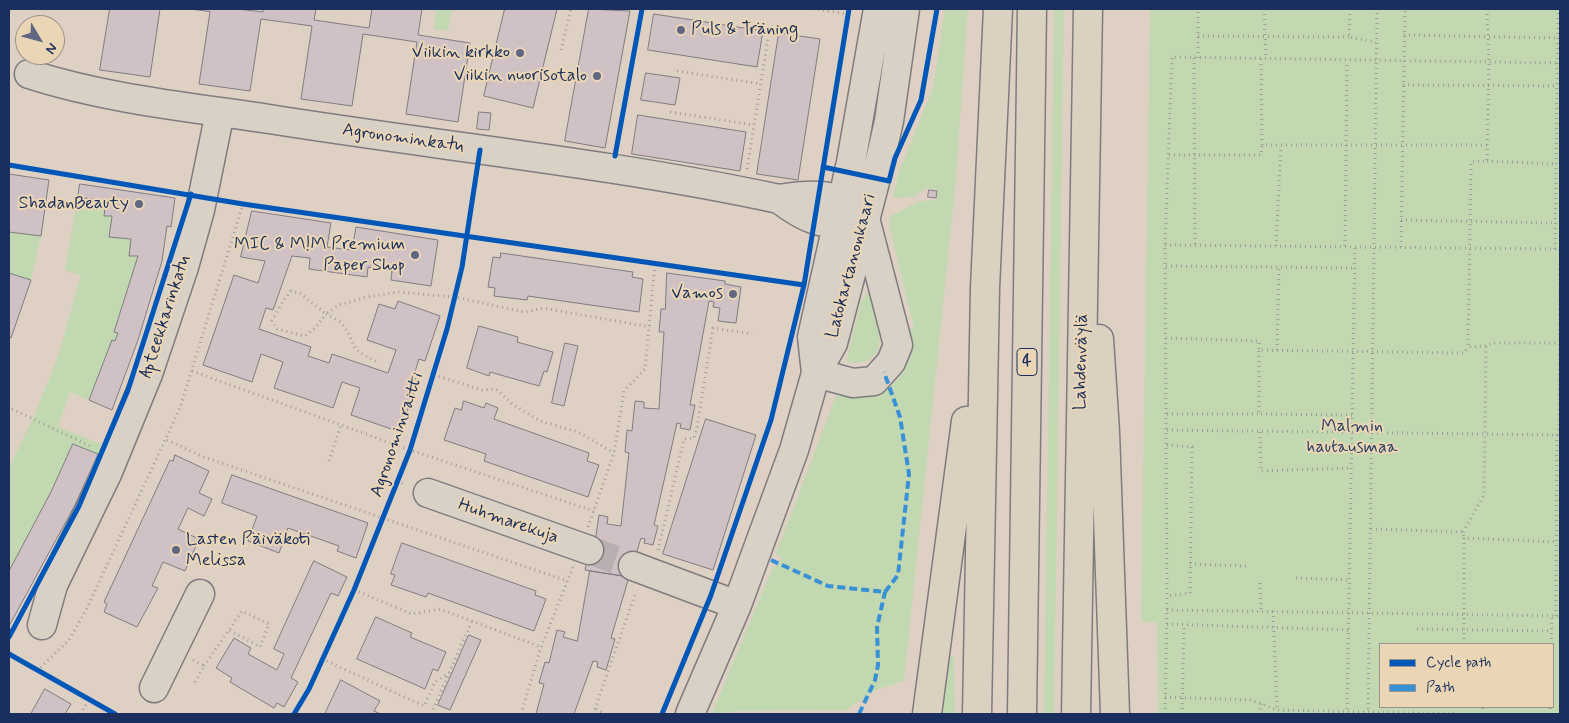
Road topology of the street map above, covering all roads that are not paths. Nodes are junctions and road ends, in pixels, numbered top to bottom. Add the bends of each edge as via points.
1 (878, 9) edge
2 (906, 9) edge
3 (998, 9) edge
4 (1032, 9) edge
5 (1088, 9) edge
6 (30, 74) dead end
7 (220, 112) junction
8 (1086, 143) junction
9 (840, 213) junction
10 (865, 220) junction
11 (985, 288) junction
12 (816, 373) junction
13 (428, 494) dead end
14 (585, 549) tunnel mouth
15 (644, 565) tunnel mouth
16 (200, 594) dead end
17 (738, 605) junction
18 (42, 625) dead end
19 (154, 688) dead end
20 (690, 714) edge
21 (927, 714) edge
22 (977, 714) edge
23 (1022, 714) edge
24 (1076, 714) edge
25 (1114, 714) edge

1 - 9 street, Latokartanonkaari
2 - 10 street, Latokartanonkaari via 889,120
3 - 11 highway
4 - 23 highway, 4
5 - 8 highway, Lahdenväylä
6 - 7 street, Agronominkatu via 70,87
7 - 9 street, Agronominkatu via 598,167 779,199 804,195
7 - 18 street, Apteekkarinkatu via 184,267 148,374 107,474 52,586
8 - 24 highway, Lahdenväylä
8 - 25 highway via 1105,432
9 - 10 street
9 - 12 street, Latokartanonkaari via 812,337
10 - 12 street, Latokartanonkaari via 833,343
10 - 12 street via 898,344 891,362 874,381 853,384
11 - 21 highway
11 - 22 highway
12 - 17 street, Latokartanonkaari via 794,450
13 - 14 street, Huhmarekuja
15 - 17 street
16 - 19 street
17 - 20 street, Latokartanonkaari

